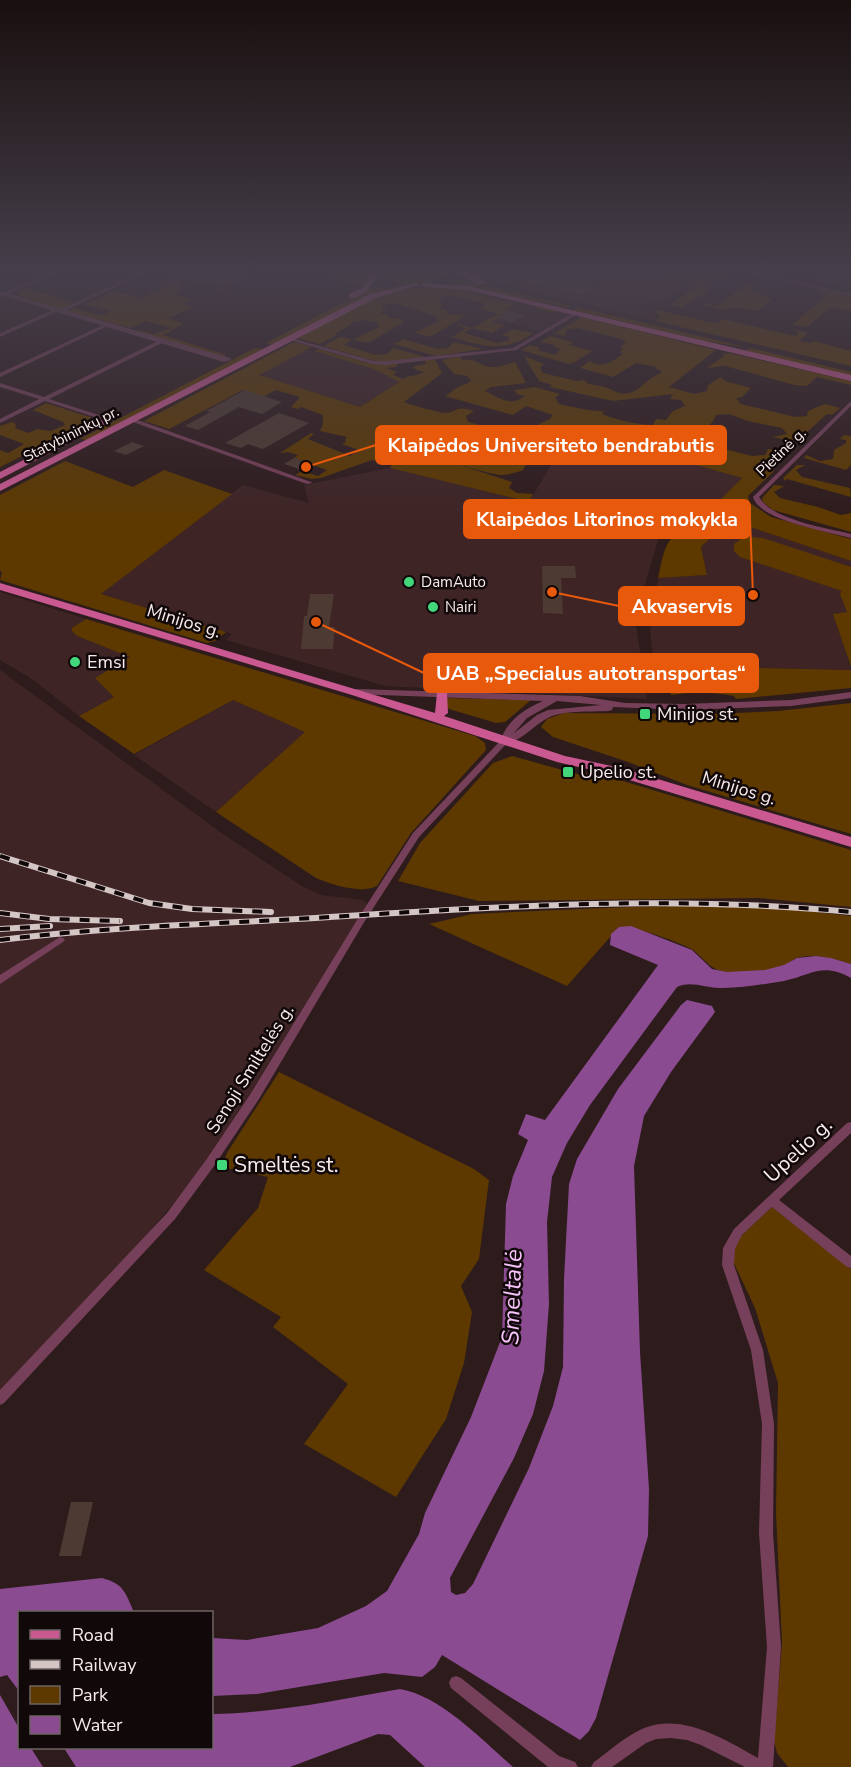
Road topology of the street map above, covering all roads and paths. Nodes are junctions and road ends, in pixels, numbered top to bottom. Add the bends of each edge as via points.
1 (44, 354) edge
2 (135, 354) edge
3 (208, 354) edge
4 (238, 354) edge
5 (259, 354) edge
6 (344, 354) edge
7 (464, 354) edge
8 (752, 354) edge
9 (789, 354) edge
10 (227, 360) junction
11 (851, 369) edge
12 (0, 375) edge
13 (851, 378) edge
14 (0, 385) edge
15 (44, 400) junction
16 (851, 403) edge
17 (109, 420) junction
18 (132, 420) junction
19 (0, 421) edge
20 (74, 438) junction
21 (87, 443) junction
22 (30, 461) junction
23 (43, 466) junction
24 (0, 476) edge
25 (309, 483) dead end
26 (0, 488) edge
27 (851, 536) edge
28 (0, 586) edge
29 (357, 692) junction
30 (851, 695) edge
31 (442, 696) junction
32 (557, 699) junction
33 (625, 706) junction
34 (441, 712) junction
35 (511, 735) junction
36 (851, 842) edge
37 (60, 940) dead end
38 (0, 980) edge
39 (851, 1126) edge
40 (772, 1202) junction
41 (851, 1263) edge
42 (0, 1399) edge
43 (456, 1683) dead end
44 (570, 1767) edge
45 (599, 1767) edge
46 (760, 1767) edge
47 (765, 1767) edge

1 - 12 street
2 - 15 street
3 - 10 street
4 - 10 main road, Statybininkų pr.
5 - 18 main road, Statybininkų pr.
6 - 7 street via 374,363
8 - 13 main road
9 - 11 main road
10 - 17 main road, Statybininkų pr.
14 - 15 street
15 - 17 street
15 - 19 street
16 - 27 street, Pietinė g. via 756,497 759,505 771,513
17 - 20 main road, Statybininkų pr.
18 - 21 main road, Statybininkų pr.
18 - 25 street
20 - 21 main road
20 - 22 main road, Statybininkų pr.
21 - 23 main road, Statybininkų pr.
22 - 23 main road
22 - 24 main road, Statybininkų pr.
23 - 26 main road, Statybininkų pr.
28 - 29 main road, Minijos g.
29 - 31 street
29 - 34 main road, Minijos g.
29 - 35 main road, Minijos g.
30 - 33 street via 760,705
31 - 32 street
31 - 34 main road
32 - 33 street
32 - 35 street via 527,712
33 - 35 street via 552,712
34 - 35 main road, Minijos g.
35 - 36 main road, Minijos g. via 562,759 616,771
35 - 42 street, Senoji Smiltelės g. via 416,835 255,1095 177,1208
37 - 38 street
39 - 40 street, Upelio g.
40 - 41 street
40 - 47 street, Upelio g. via 738,1232 729,1248 728,1265 757,1350 768,1424 766,1533 774,1647
43 - 44 street via 555,1763
45 - 46 street via 642,1737 656,1732 682,1732 711,1741

